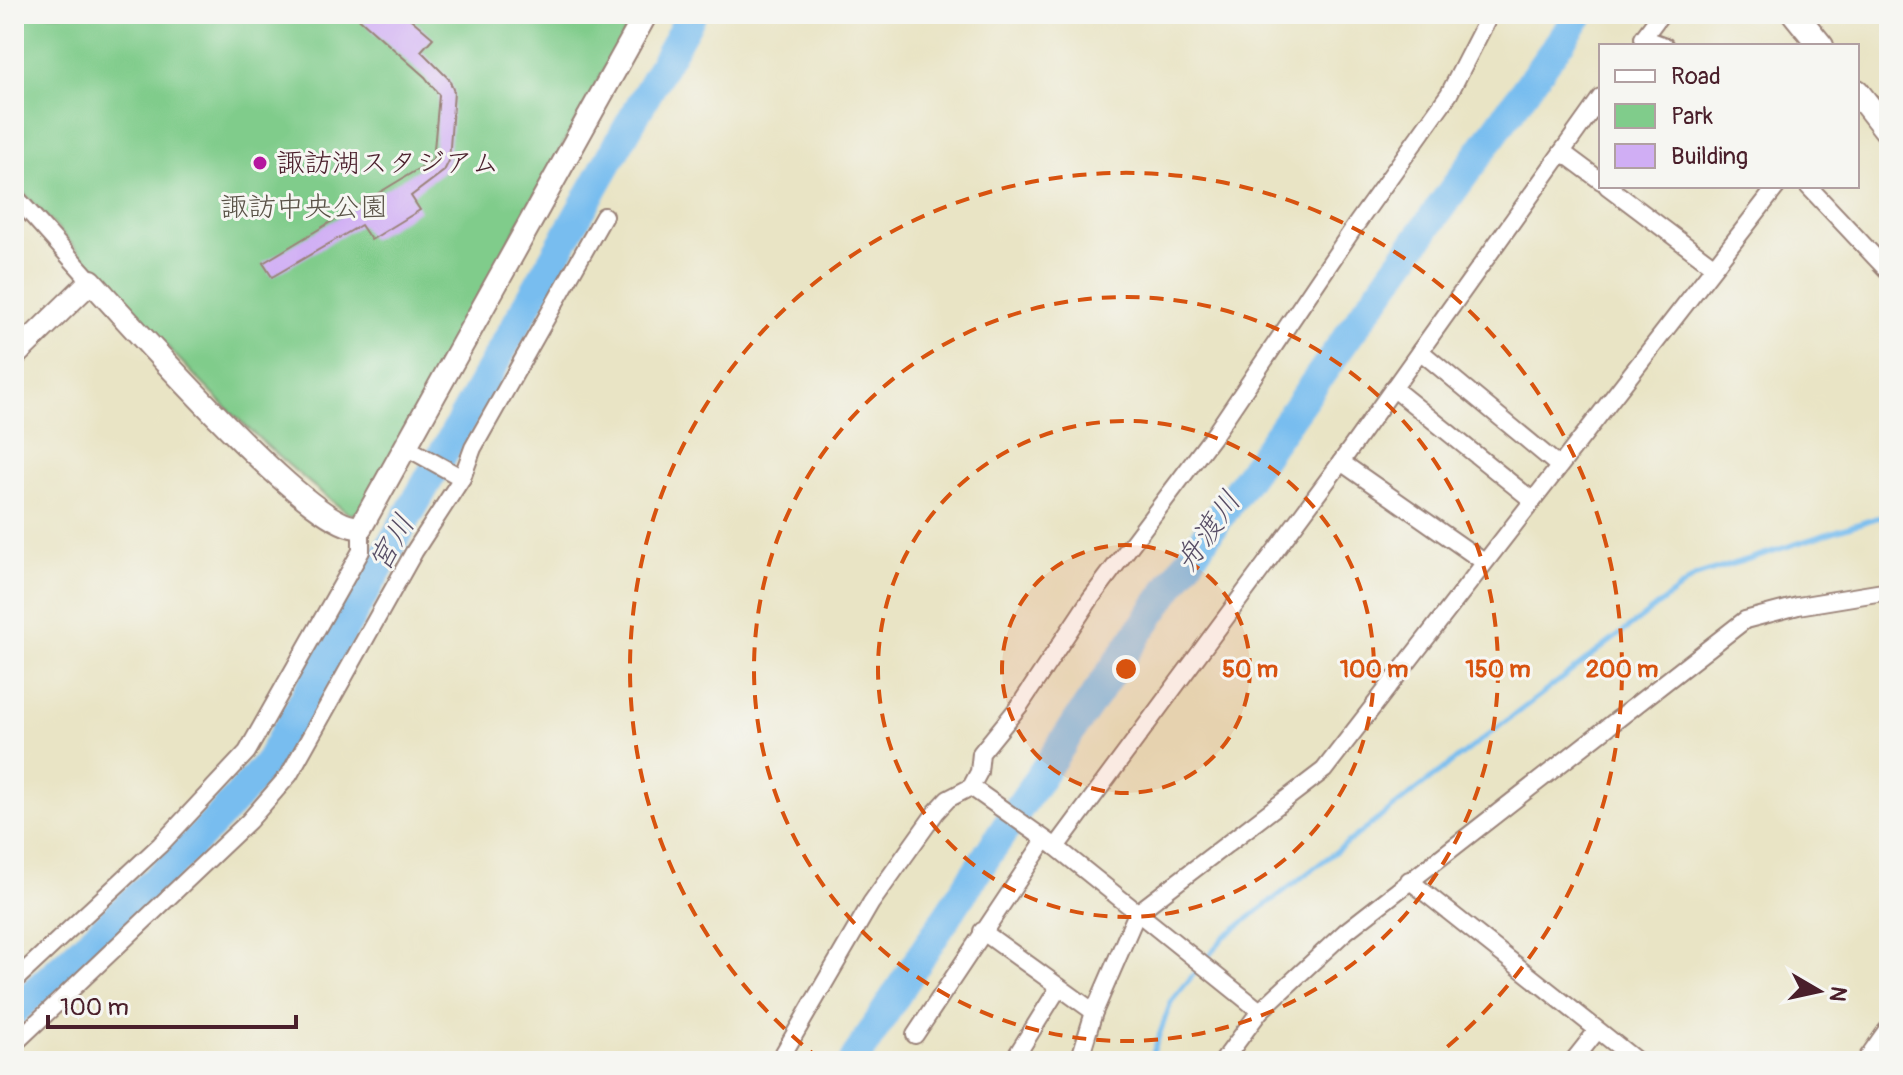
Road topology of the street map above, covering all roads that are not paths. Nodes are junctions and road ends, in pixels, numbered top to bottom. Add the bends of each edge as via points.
1 (646, 14) edge
2 (1490, 14) edge
3 (1661, 14) edge
4 (1795, 14) edge
5 (1641, 42) edge
6 (1819, 44) edge
7 (1599, 100) edge
8 (1861, 105) edge
9 (1889, 133) edge
10 (1562, 152) junction
11 (1599, 180) edge
12 (1610, 188) edge
13 (1775, 188) edge
14 (1810, 188) edge
15 (14, 195) edge
16 (604, 216) dead end
17 (1713, 266) junction
18 (1889, 272) edge
19 (91, 281) junction
20 (1420, 351) junction
21 (14, 356) edge
22 (1393, 388) junction
23 (412, 449) junction
24 (1341, 462) junction
25 (1559, 466) junction
26 (459, 476) junction
27 (1532, 500) junction
28 (361, 527) junction
29 (1484, 562) junction
30 (1889, 591) edge
31 (975, 790) junction
32 (1046, 840) junction
33 (1409, 880) junction
34 (1137, 913) junction
35 (982, 931) junction
36 (14, 981) edge
37 (1059, 987) junction
38 (1260, 1011) junction
39 (1094, 1012) junction
40 (1596, 1032) junction
41 (1889, 1034) edge
42 (915, 1035) dead end
43 (14, 1044) edge
44 (1016, 1056) dead end
45 (779, 1061) edge
46 (1079, 1061) edge
47 (1223, 1061) edge
48 (1573, 1061) edge
49 (1637, 1061) edge
50 (1870, 1061) edge

1 - 23 street
2 - 31 street via 1449,94 1216,432 981,753
3 - 5 street
4 - 6 main road
7 - 10 street
8 - 9 main road
10 - 11 street
10 - 20 street
12 - 17 street
13 - 17 street
14 - 18 street
15 - 19 street
16 - 26 street
17 - 25 street
19 - 21 street
19 - 28 street via 283,481 344,526
20 - 22 street
20 - 25 street
22 - 24 street
22 - 27 street
23 - 26 street
23 - 28 street
24 - 29 street
24 - 32 street
25 - 27 street
26 - 43 street via 289,775 238,832
27 - 29 street
28 - 36 street via 361,551 247,752 160,845
29 - 34 street via 1324,770
30 - 33 street via 1745,620
31 - 32 street
31 - 45 street via 948,799 936,812 871,903
32 - 34 street
32 - 35 street
33 - 38 street
33 - 40 street
34 - 38 street
34 - 39 street
35 - 37 street
35 - 42 street
37 - 39 street
37 - 44 street
38 - 47 street
39 - 46 street
40 - 48 street
40 - 49 street
41 - 50 main road

